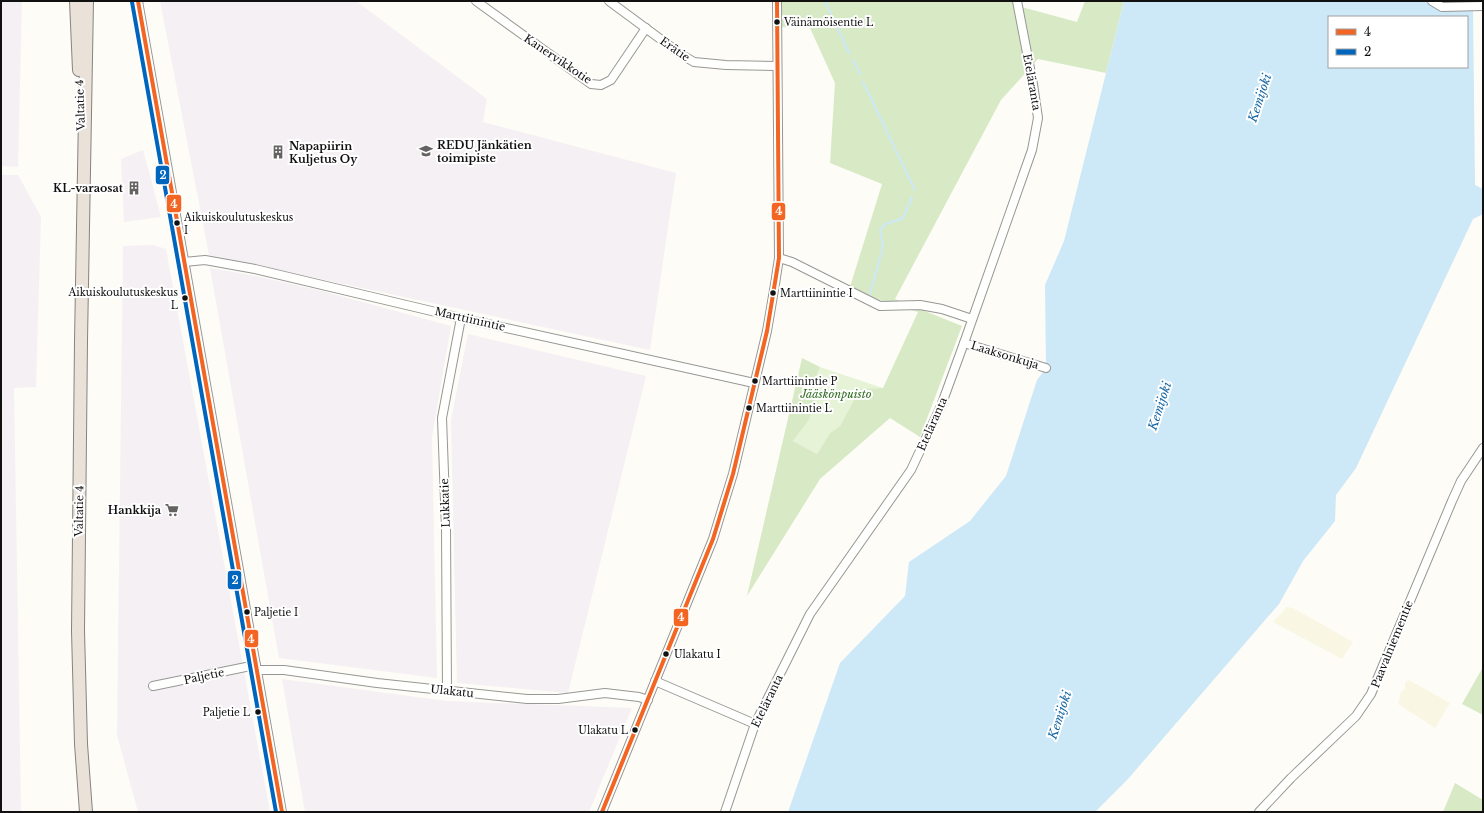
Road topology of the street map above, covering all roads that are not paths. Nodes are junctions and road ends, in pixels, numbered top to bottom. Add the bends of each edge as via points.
1 (76, 1) edge
2 (87, 1) edge
3 (138, 1) edge
4 (476, 1) edge
5 (609, 1) edge
6 (777, 1) edge
7 (1017, 1) edge
8 (1432, 1) edge
9 (1483, 6) edge
10 (646, 28) junction
11 (777, 66) junction
12 (84, 209) junction
13 (779, 258) junction
14 (184, 262) junction
15 (461, 318) junction
16 (972, 319) junction
17 (964, 343) junction
18 (1046, 368) dead end
19 (754, 383) junction
20 (1483, 448) edge
21 (256, 668) junction
22 (655, 681) junction
23 (153, 686) dead end
24 (447, 691) junction
25 (648, 700) junction
26 (755, 724) junction
27 (86, 812) edge
28 (282, 812) edge
29 (602, 812) edge
30 (725, 812) edge
31 (1259, 812) edge

1 - 12 highway, Valtatie 4
2 - 12 highway, Valtatie 4
3 - 14 street
4 - 10 street, Kanervikkotie via 591,84 601,85 611,80
5 - 10 street, Erätie
6 - 11 street
7 - 16 street, Eteläranta via 1038,118 1032,150
8 - 9 street via 1442,7
10 - 11 street, Erätie via 694,62
11 - 13 street
12 - 27 highway, Valtatie 4 via 78,631
13 - 16 street via 880,306 920,305
13 - 19 street via 770,314
14 - 15 street, Marttiinintie via 205,260 255,269
14 - 21 street
15 - 19 street, Marttiinintie
15 - 24 street, Lukkatie via 442,418
16 - 17 street, Eteläranta
17 - 18 street, Laaksonkuja
17 - 26 street, Eteläranta via 941,406 911,470 810,614
19 - 22 street via 733,474 717,525
20 - 31 street, Paavalniementie via 1461,481 1371,694 1356,716
21 - 23 street, Paljetie
21 - 24 street, Ulakatu
21 - 28 street
22 - 25 street
22 - 26 street
24 - 25 street, Ulakatu via 528,699 605,694
25 - 29 street
26 - 30 street, Eteläranta

